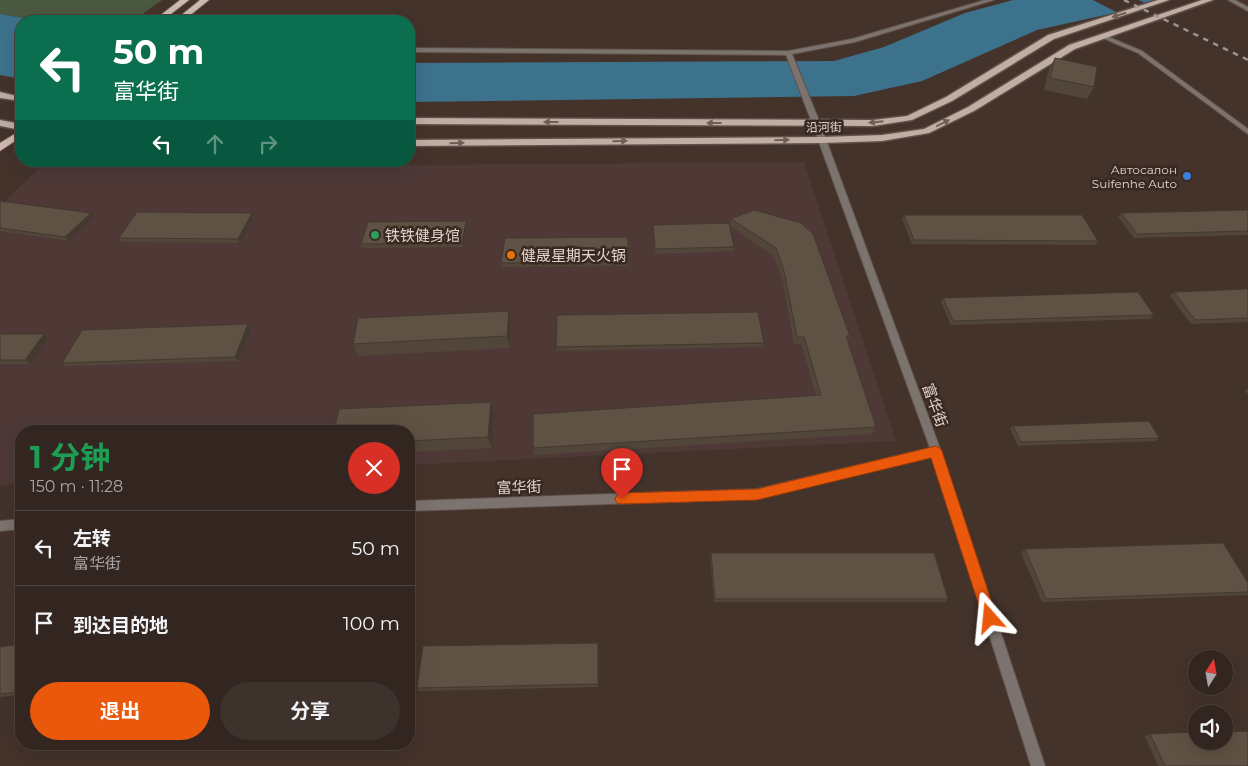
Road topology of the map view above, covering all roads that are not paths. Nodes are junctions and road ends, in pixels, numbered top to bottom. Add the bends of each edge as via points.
1 (185, 0) edge
2 (205, 0) edge
3 (991, 0) edge
4 (1165, 0) edge
5 (1209, 0) edge
6 (1231, 0) edge
7 (1248, 8) edge
8 (165, 15) edge
9 (186, 15) edge
10 (1102, 36) junction
11 (415, 50) edge
12 (788, 53) junction
13 (0, 95) edge
14 (15, 98) edge
15 (415, 121) edge
16 (0, 123) edge
17 (816, 123) junction
18 (15, 126) edge
19 (1248, 132) edge
20 (15, 137) edge
21 (822, 140) junction
22 (415, 143) edge
23 (0, 148) edge
24 (936, 451) junction
25 (415, 506) edge
26 (15, 525) edge
27 (0, 526) edge
28 (1038, 766) edge

1 - 8 highway
2 - 9 highway
3 - 12 street via 853,41
4 -> 17 main road, 沿河街 via 1051,37 949,99 909,118 873,123
5 - 10 main road, 沿河街
6 - 7 street
10 - 19 street via 1140,52
21 -> 10 main road, 沿河街 via 882,138 926,131 971,110 1072,47
11 - 12 street
12 - 17 street, 富华街
13 - 14 main road
17 -> 15 main road, 沿河街
16 - 18 main road
17 - 21 street, 富华街
20 - 23 highway
22 -> 21 main road, 沿河街
21 - 24 street, 富华街
24 - 25 street, 富华街 via 757,494
24 - 28 street
26 - 27 street

